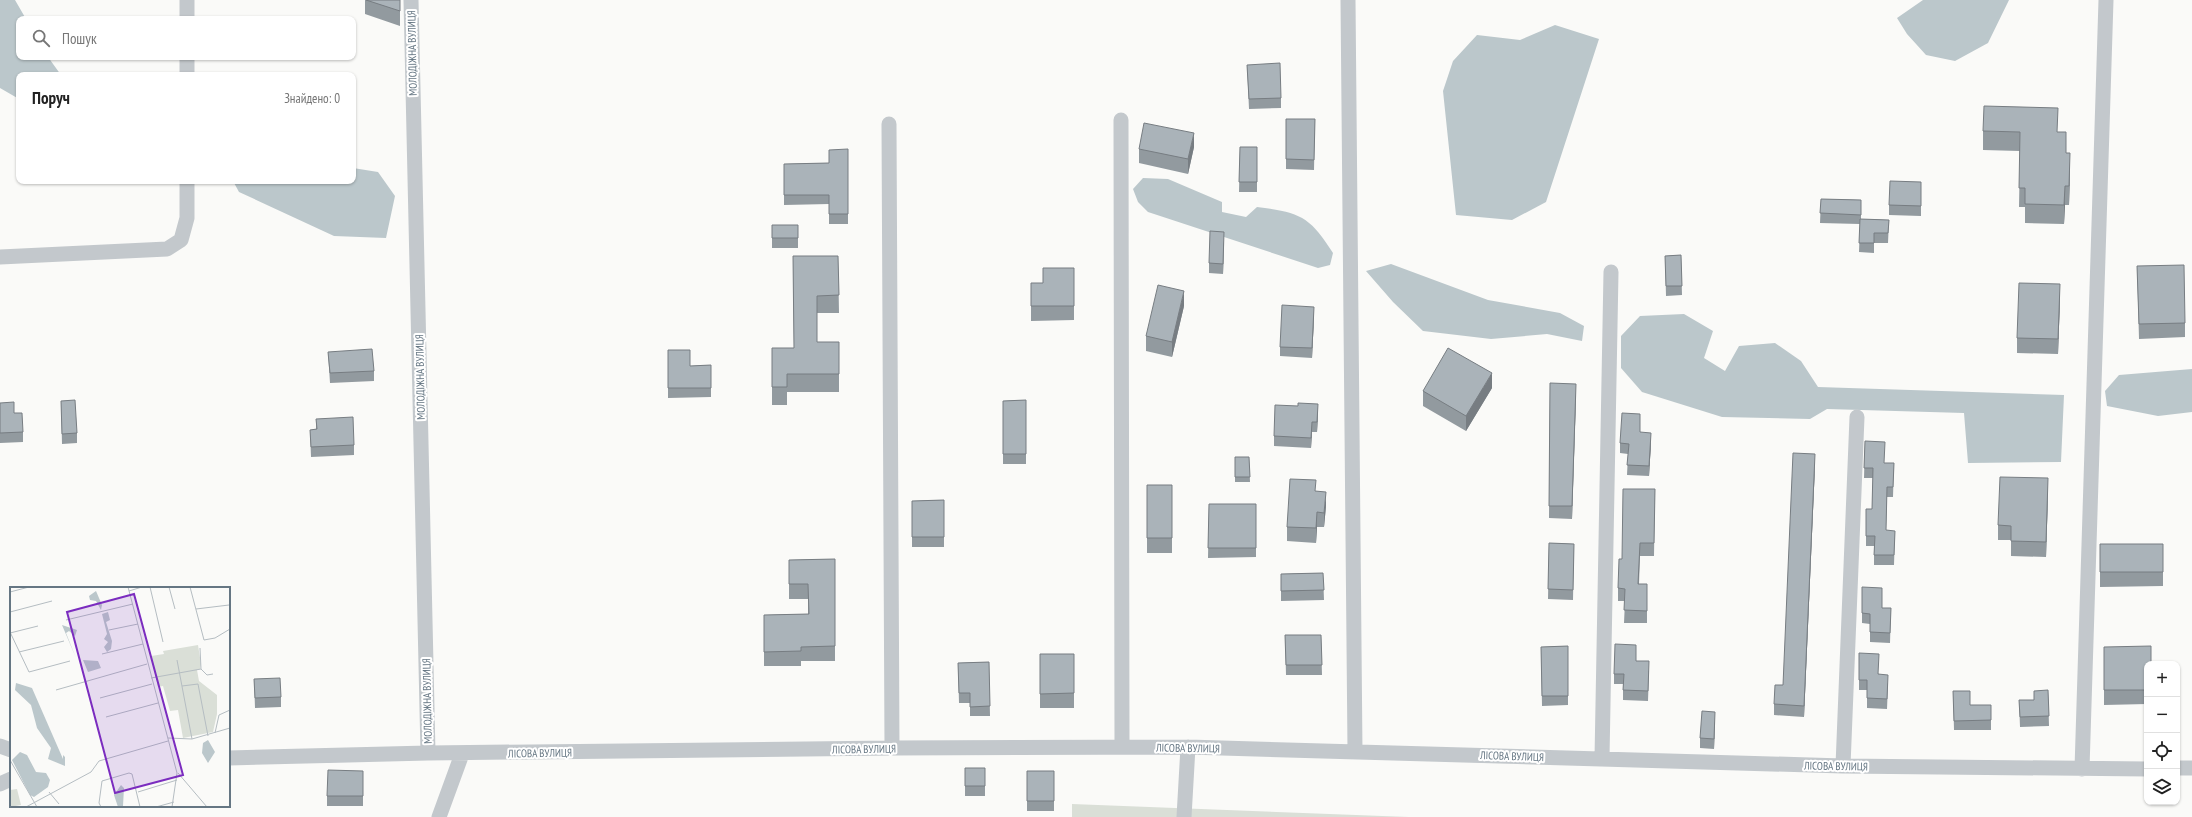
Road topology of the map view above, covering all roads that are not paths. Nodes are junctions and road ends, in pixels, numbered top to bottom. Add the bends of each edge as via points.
1 (187, 0) edge
2 (411, 0) edge
3 (1348, 0) edge
4 (2106, 0) edge
5 (187, 16) edge
6 (187, 60) edge
7 (187, 72) edge
8 (1121, 120) dead end
9 (889, 124) dead end
10 (187, 184) edge
11 (0, 257) edge
12 (1611, 272) dead end
13 (1857, 418) dead end
14 (0, 746) edge
15 (1122, 747) junction
16 (1188, 747) junction
17 (892, 748) junction
18 (10, 750) edge
19 (1356, 751) junction
20 (428, 753) junction
21 (462, 754) junction
22 (230, 758) edge
23 (1602, 758) junction
24 (1843, 766) junction
25 (2144, 768) edge
26 (2180, 768) edge
27 (2192, 768) edge
28 (2082, 769) junction
29 (10, 779) edge
30 (0, 784) edge
31 (440, 817) edge
32 (1184, 817) edge

1 - 5 street
2 - 20 street, МОЛОДІЖНА ВУЛИЦЯ
3 - 19 street
4 - 28 street
6 - 7 street
8 - 15 street
9 - 17 street
10 - 11 street via 187,218 181,240 167,249
12 - 23 street
13 - 24 street
14 - 18 street
15 - 16 street, ЛІСОВА ВУЛИЦЯ
15 - 17 street, ЛІСОВА ВУЛИЦЯ
16 - 19 street, ЛІСОВА ВУЛИЦЯ
16 - 32 street
17 - 21 street, ЛІСОВА ВУЛИЦЯ
19 - 23 street, ЛІСОВА ВУЛИЦЯ
20 - 21 street, ЛІСОВА ВУЛИЦЯ
20 - 22 street, ЛІСОВА ВУЛИЦЯ
21 - 31 street
23 - 24 street, ЛІСОВА ВУЛИЦЯ
24 - 28 street, ЛІСОВА ВУЛИЦЯ
25 - 28 street, ЛІСОВА ВУЛИЦЯ
26 - 27 street
29 - 30 street

